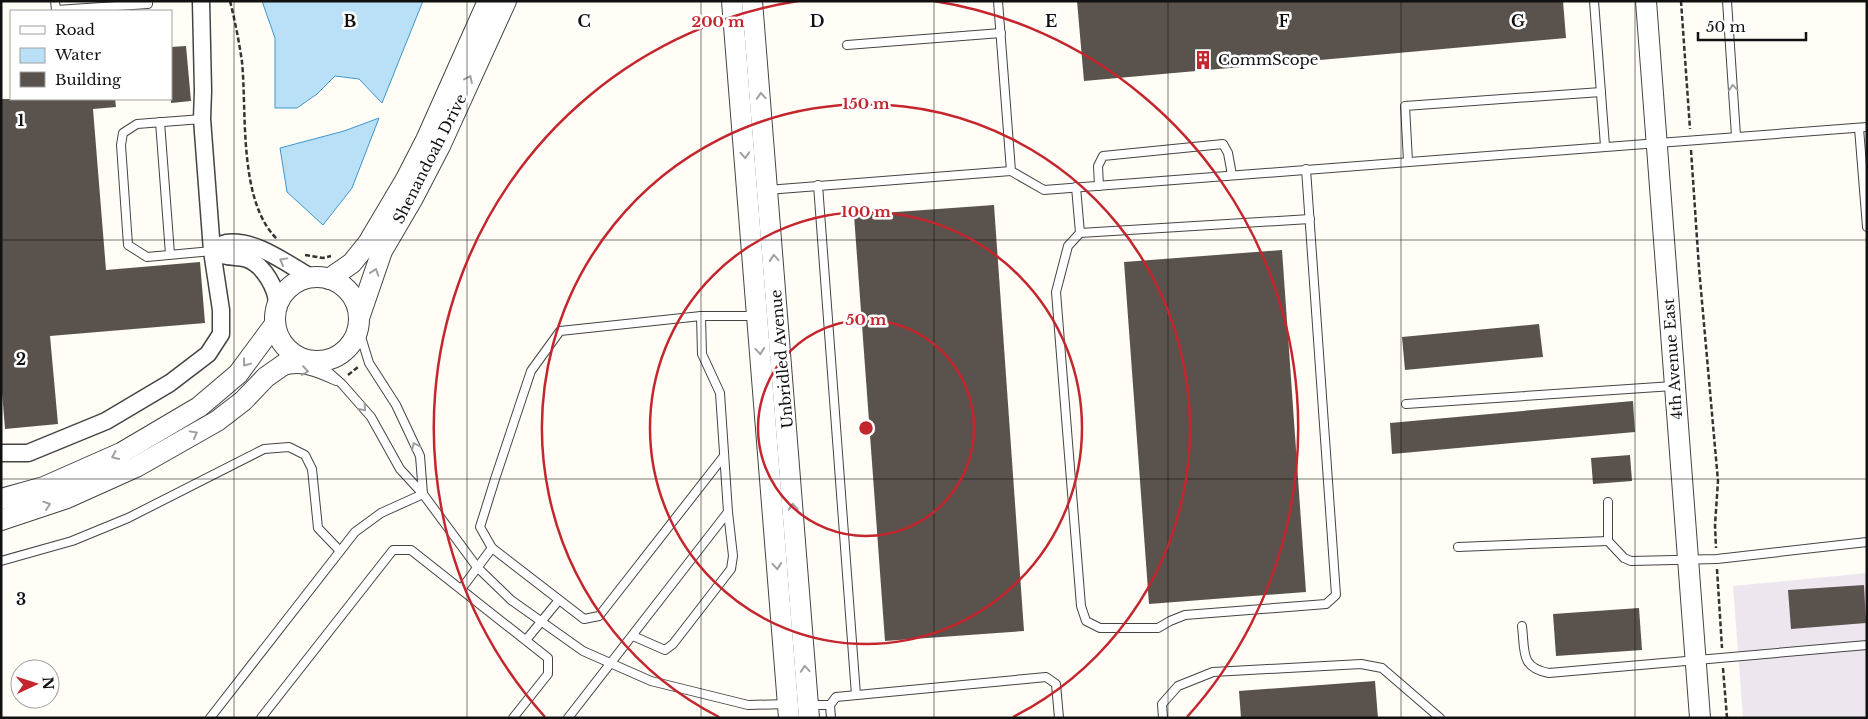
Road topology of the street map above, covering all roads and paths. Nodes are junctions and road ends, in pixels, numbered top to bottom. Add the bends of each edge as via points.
1 (55, 1) edge
2 (148, 1) edge
3 (201, 1) edge
4 (230, 1) edge
5 (488, 1) edge
6 (506, 1) edge
7 (732, 1) edge
8 (752, 1) edge
9 (998, 1) edge
10 (1594, 1) edge
11 (1646, 1) edge
12 (1727, 1) edge
13 (1001, 33) junction
14 (848, 45) dead end
15 (1601, 92) junction
16 (202, 119) junction
17 (160, 122) junction
18 (1863, 127) edge
19 (1736, 136) junction
20 (1657, 142) junction
21 (1605, 146) junction
22 (1408, 161) junction
23 (1306, 169) junction
24 (1011, 171) junction
25 (1232, 175) junction
26 (818, 185) junction
27 (1099, 186) junction
28 (1076, 187) junction
29 (758, 191) junction
30 (1310, 219) junction
31 (1867, 227) edge
32 (1080, 233) junction
33 (279, 241) dead end
34 (212, 251) junction
35 (250, 253) junction
36 (170, 254) junction
37 (1701, 272) dead end
38 (321, 279) junction
39 (276, 316) junction
40 (701, 316) junction
41 (757, 316) junction
42 (358, 323) junction
43 (296, 356) junction
44 (316, 361) junction
45 (358, 367) dead end
46 (347, 376) dead end
47 (266, 377) junction
48 (342, 384) junction
49 (1675, 386) junction
50 (1406, 404) dead end
51 (1, 453) edge
52 (724, 456) junction
53 (423, 494) junction
54 (1, 499) edge
55 (1608, 502) dead end
56 (728, 512) junction
57 (1, 520) edge
58 (1608, 541) junction
59 (1867, 542) edge
60 (1458, 547) dead end
61 (492, 548) junction
62 (340, 551) junction
63 (1716, 559) junction
64 (1, 561) edge
65 (1688, 561) junction
66 (477, 567) junction
67 (462, 588) junction
68 (559, 600) junction
69 (542, 622) junction
70 (1522, 626) dead end
71 (632, 636) junction
72 (526, 640) junction
73 (1867, 645) edge
74 (1722, 658) junction
75 (1696, 661) junction
76 (612, 664) junction
77 (856, 695) junction
78 (830, 706) junction
79 (789, 711) edge
80 (808, 711) edge
81 (210, 718) edge
82 (261, 718) edge
83 (513, 718) edge
84 (568, 718) edge
85 (831, 718) edge
86 (1060, 718) edge
87 (1163, 718) edge
88 (1440, 718) edge
89 (1700, 718) edge
90 (1727, 718) edge

1 - 2 lane via 56,10 148,4
3 - 16 street
4 - 33 path via 242,63 250,184 263,219
5 - 38 street, Shenandoah Drive via 406,179 368,242 352,262
42 -> 6 street, Shenandoah Drive via 382,251 440,146
7 -> 29 street, Unbridled Avenue
29 -> 8 street, Unbridled Avenue
9 - 13 lane
10 - 15 lane
11 - 20 street, 4th Avenue East
19 -> 12 lane
13 - 14 lane
13 - 24 lane
15 - 21 lane
15 - 22 lane via 1405,106
16 - 17 lane
16 - 34 street
17 - 36 lane
17 - 36 lane via 137,124 123,133 121,146 128,245 147,257
18 - 19 lane
18 - 31 lane
19 - 20 lane
20 - 21 lane
20 - 49 street, 4th Avenue East
21 - 22 lane
22 - 23 lane
23 - 25 lane
23 - 30 lane
24 - 26 lane
24 - 28 lane via 1044,190
25 - 27 lane
25 - 27 lane via 1223,144 1103,156 1098,166
26 - 29 lane
26 - 77 lane
27 - 28 lane
28 - 32 lane
29 - 41 street, Unbridled Avenue
80 -> 29 street, Unbridled Avenue
30 - 32 lane
30 - 32 lane via 1336,595 1326,604 1185,615 1158,628 1100,628 1086,621 1081,606 1056,292 1068,246
34 - 35 street via 227,256
34 - 36 lane
34 - 51 street via 221,310 221,334 208,354 170,383 106,421 28,453
38 -> 35 street via 262,250
35 - 39 street via 272,283 277,296
37 - 63 path via 1718,480
38 - 39 street via 301,281 290,287 282,296
38 - 42 street via 340,285 350,294 356,305
39 - 43 street via 279,337
39 -> 54 street via 238,374 200,407 121,454 44,487
40 - 41 lane
40 - 52 lane via 702,354 720,393
40 - 61 lane via 560,331 531,370 494,478 480,527
41 -> 79 street, Unbridled Avenue
42 - 44 street via 354,340 345,350 334,358
53 -> 42 lane via 420,456 396,405 369,363
43 - 44 street
43 - 47 street
44 - 48 lane
45 - 46 path
47 -> 48 lane via 291,369 312,371
57 -> 47 street via 67,498 136,467 217,421
48 -> 53 lane via 371,417 400,470
49 - 50 lane
49 - 65 street, 4th Avenue East
52 - 56 lane
52 - 68 lane via 599,616 584,619
53 - 62 lane via 381,513 355,532
53 - 66 lane
55 - 58 lane
56 - 71 lane
56 - 71 lane via 733,556 731,569 673,644 665,650
58 - 60 lane
58 - 65 lane via 1631,561
59 - 63 lane
61 - 66 lane
61 - 68 lane
62 - 64 lane via 318,528 312,469 305,455 289,447 264,449 128,518 72,541
62 - 81 lane
63 - 65 lane
63 - 74 path
65 - 75 street, 4th Avenue East
66 - 67 lane
66 - 69 lane via 511,600
67 - 72 lane
67 - 82 lane via 411,550 394,550
68 - 69 lane
69 - 72 lane
69 - 76 lane via 583,651
70 - 75 lane via 1527,661 1538,671 1549,673
71 - 76 lane
72 - 83 lane via 548,658 548,674
73 - 74 lane
74 - 75 lane
74 - 90 path
75 - 89 street, 4th Avenue East
76 - 79 lane via 652,681 748,705
76 - 84 lane
77 - 78 lane via 836,697
77 - 86 lane via 1046,677 1056,684
78 - 80 lane
78 - 85 lane
79 - 80 lane
87 - 88 lane via 1162,704 1178,686 1213,672 1361,664 1382,668

